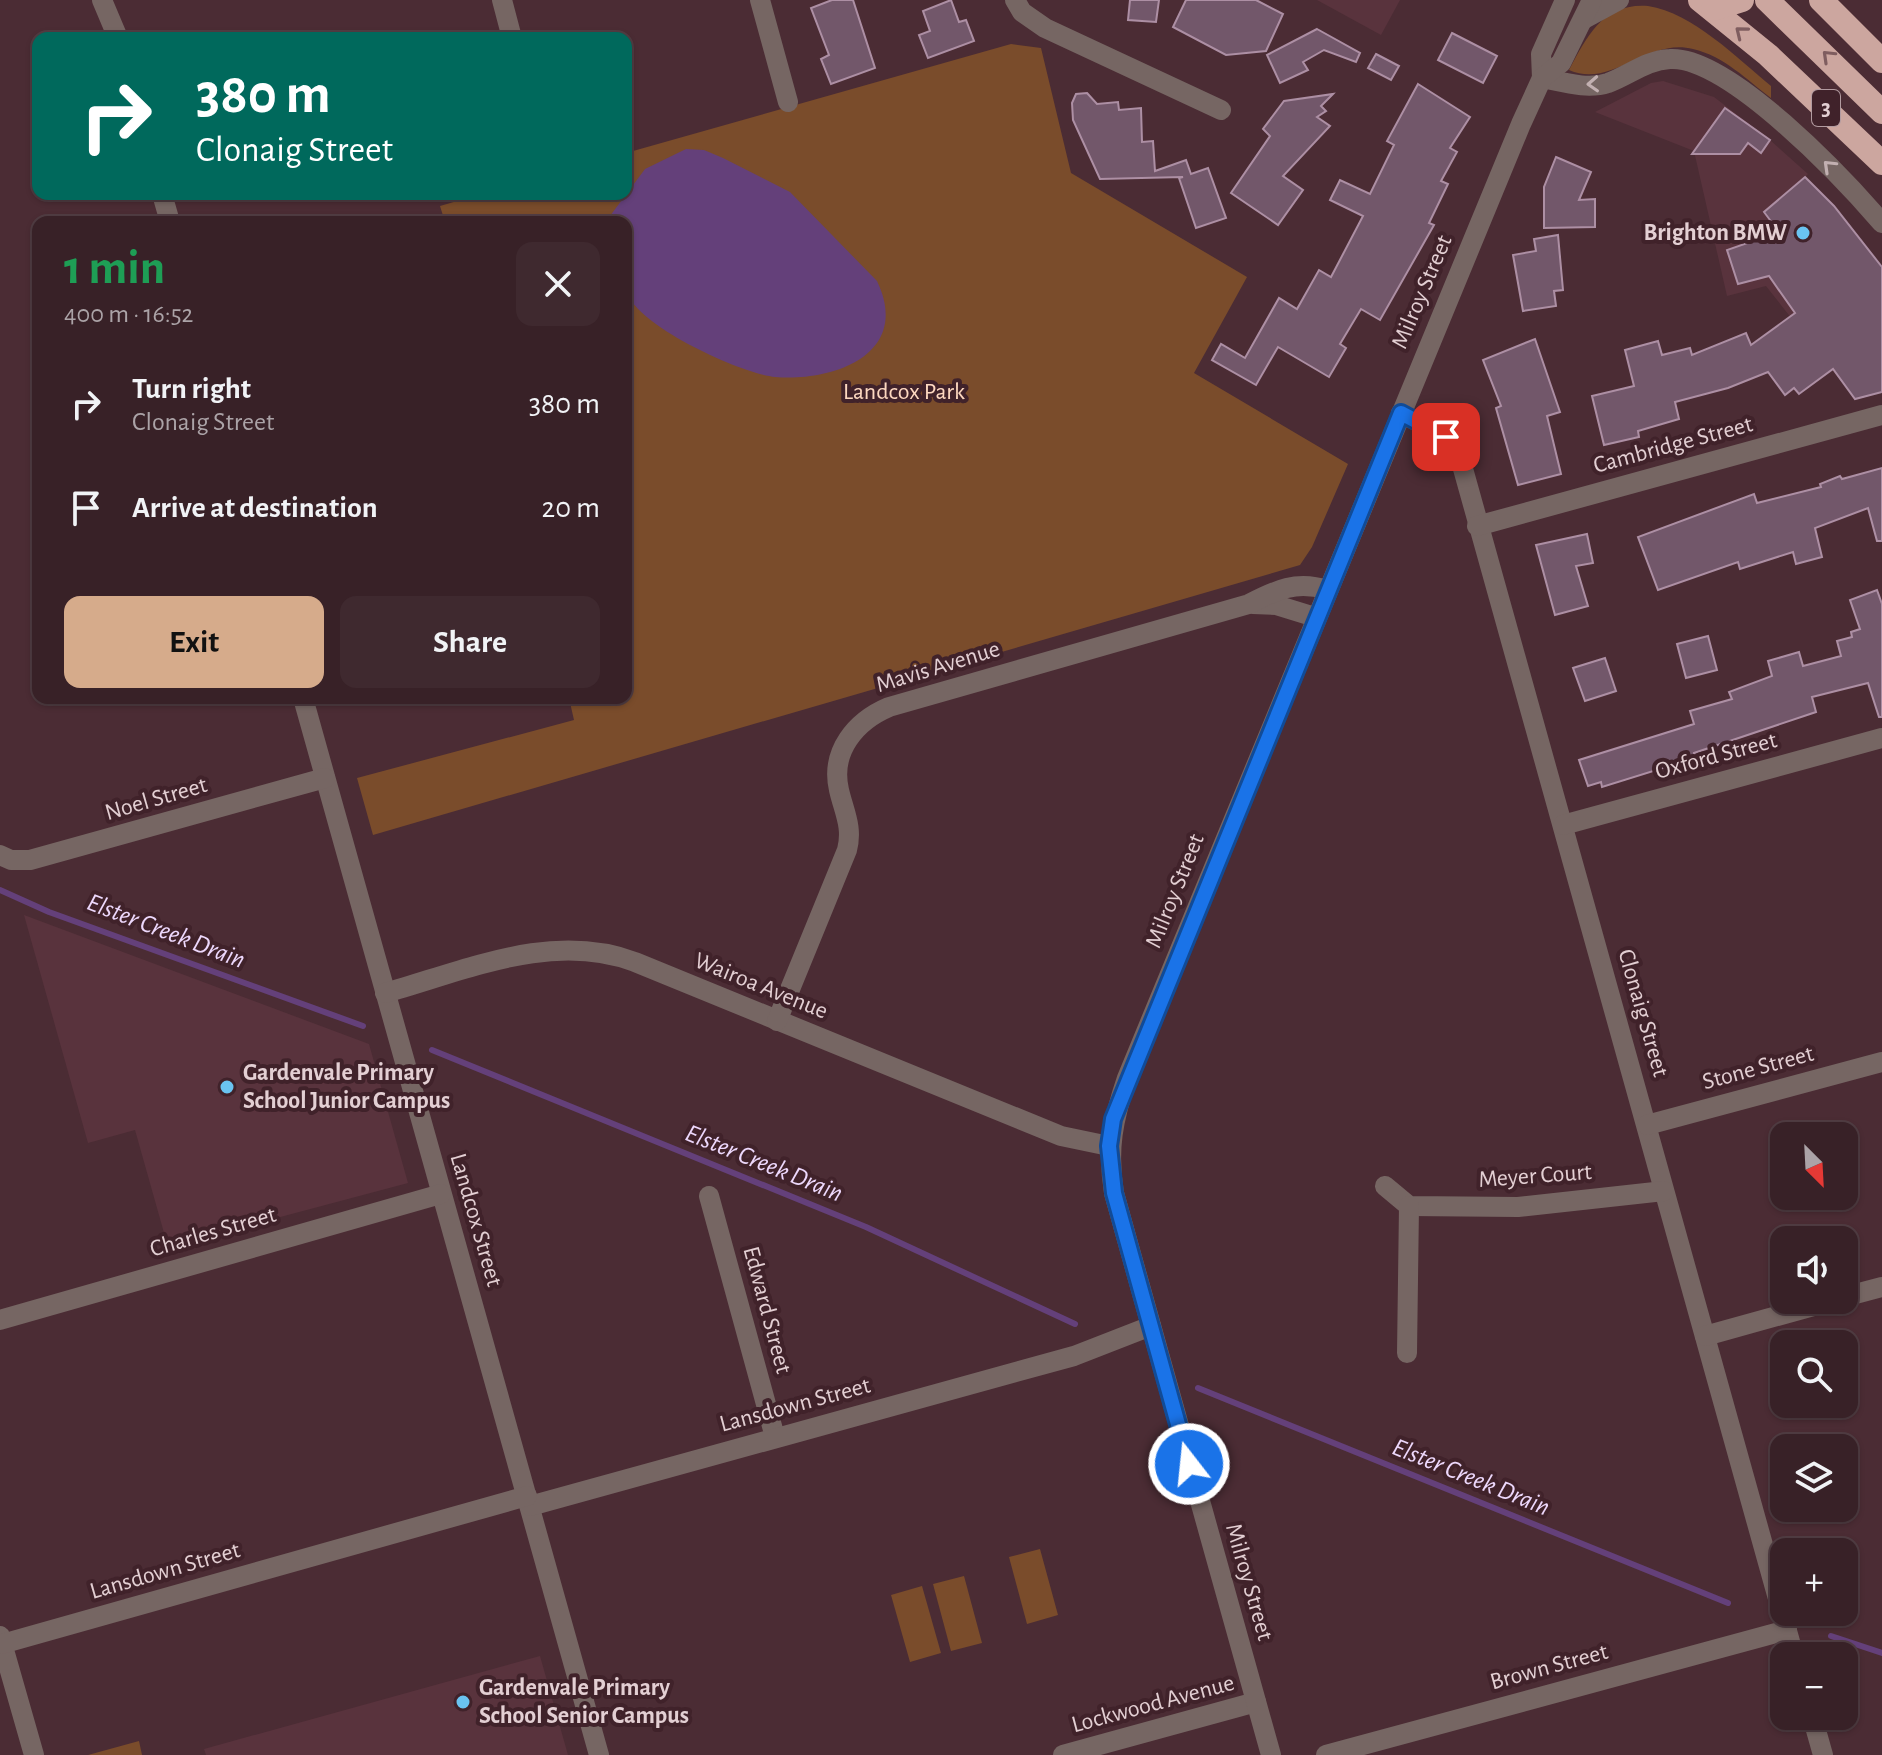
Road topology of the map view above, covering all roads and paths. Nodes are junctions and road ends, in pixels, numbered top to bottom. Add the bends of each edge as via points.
1 (102, 0) edge
2 (113, 0) edge
3 (502, 0) edge
4 (760, 0) edge
5 (1015, 0) edge
6 (1565, 0) edge
7 (1592, 0) edge
8 (1619, 0) edge
9 (1742, 0) edge
10 (1767, 0) edge
11 (1821, 0) edge
12 (1700, 3) edge
13 (1581, 22) junction
14 (115, 32) edge
15 (117, 32) edge
16 (510, 32) edge
17 (1882, 61) edge
18 (1542, 78) junction
19 (788, 102) dead end
20 (1221, 110) dead end
21 (1882, 112) edge
22 (1882, 163) edge
23 (1882, 223) edge
24 (1401, 413) junction
25 (1882, 415) edge
26 (1477, 526) junction
27 (1327, 590) junction
28 (1249, 604) junction
29 (1315, 617) junction
30 (305, 704) edge
31 (1882, 738) edge
32 (325, 778) junction
33 (1563, 825) junction
34 (0, 855) edge
35 (385, 993) junction
36 (777, 1021) junction
37 (1882, 1062) edge
38 (1647, 1125) junction
39 (1109, 1146) junction
40 (1385, 1186) dead end
41 (1664, 1191) junction
42 (441, 1194) junction
43 (709, 1196) dead end
44 (1409, 1206) junction
45 (1882, 1287) edge
46 (1858, 1293) edge
47 (1784, 1314) edge
48 (0, 1320) edge
49 (1153, 1335) junction
50 (1705, 1336) junction
51 (1407, 1353) dead end
52 (775, 1437) junction
53 (529, 1501) junction
54 (1787, 1630) junction
55 (1, 1640) edge
56 (1790, 1642) edge
57 (1256, 1702) junction
58 (1816, 1730) edge
59 (34, 1755) edge
60 (599, 1755) edge
61 (1063, 1755) edge
62 (1271, 1755) edge
63 (1326, 1755) edge
64 (1823, 1755) edge

1 - 14 street
2 - 15 street
3 - 16 street
4 - 19 street
5 - 20 street via 1045,28
6 - 18 street, Milroy Street via 1541,54
7 - 13 street, Milroy Street
8 - 13 street
9 - 12 highway
21 -> 10 highway
11 - 17 highway
22 -> 12 highway, 3 via 1768,55
13 - 18 street, Milroy Street via 1561,63
23 -> 18 street via 1803,142 1703,64 1661,60 1594,86
18 - 24 street, Milroy Street
24 - 26 street, Clonaig Street via 1446,437 1457,449
24 - 27 street, Milroy Street
25 - 26 street, Cambridge Street
26 - 33 street, Clonaig Street
27 - 28 street, Mavis Avenue via 1302,584
27 - 29 street, Milroy Street
28 - 29 street, Mavis Avenue via 1276,605
28 - 36 street, Mavis Avenue via 889,707 860,722 844,746 838,773 850,827 847,850
29 - 39 street, Milroy Street via 1127,1078
30 - 32 street, Landcox Street
31 - 33 street, Oxford Street
32 - 34 street, Noel Street via 30,860
32 - 35 street, Landcox Street
33 - 38 street, Clonaig Street
35 - 36 street, Wairoa Avenue via 513,957 562,948 592,949
35 - 42 street, Landcox Street
36 - 39 street, Wairoa Avenue via 1061,1136
37 - 38 street, Stone Street
38 - 41 street, Clonaig Street
39 - 49 street, Milroy Street via 1114,1193
40 - 44 street
41 - 44 street, Meyer Court via 1518,1207
41 - 50 street, Clonaig Street
42 - 48 street, Charles Street
42 - 53 street, Landcox Street
43 - 52 street, Edward Street
44 - 51 street
45 - 46 street
47 - 50 street
49 - 52 street, Lansdown Street
49 - 57 street, Milroy Street
50 - 54 street, Clonaig Street
52 - 53 street, Lansdown Street
53 - 55 street, Lansdown Street
53 - 60 street, Landcox Street
54 - 56 street, Clonaig Street
54 - 63 street, Brown Street
55 - 59 street
57 - 61 street, Lockwood Avenue
57 - 62 street, Milroy Street
58 - 64 street

